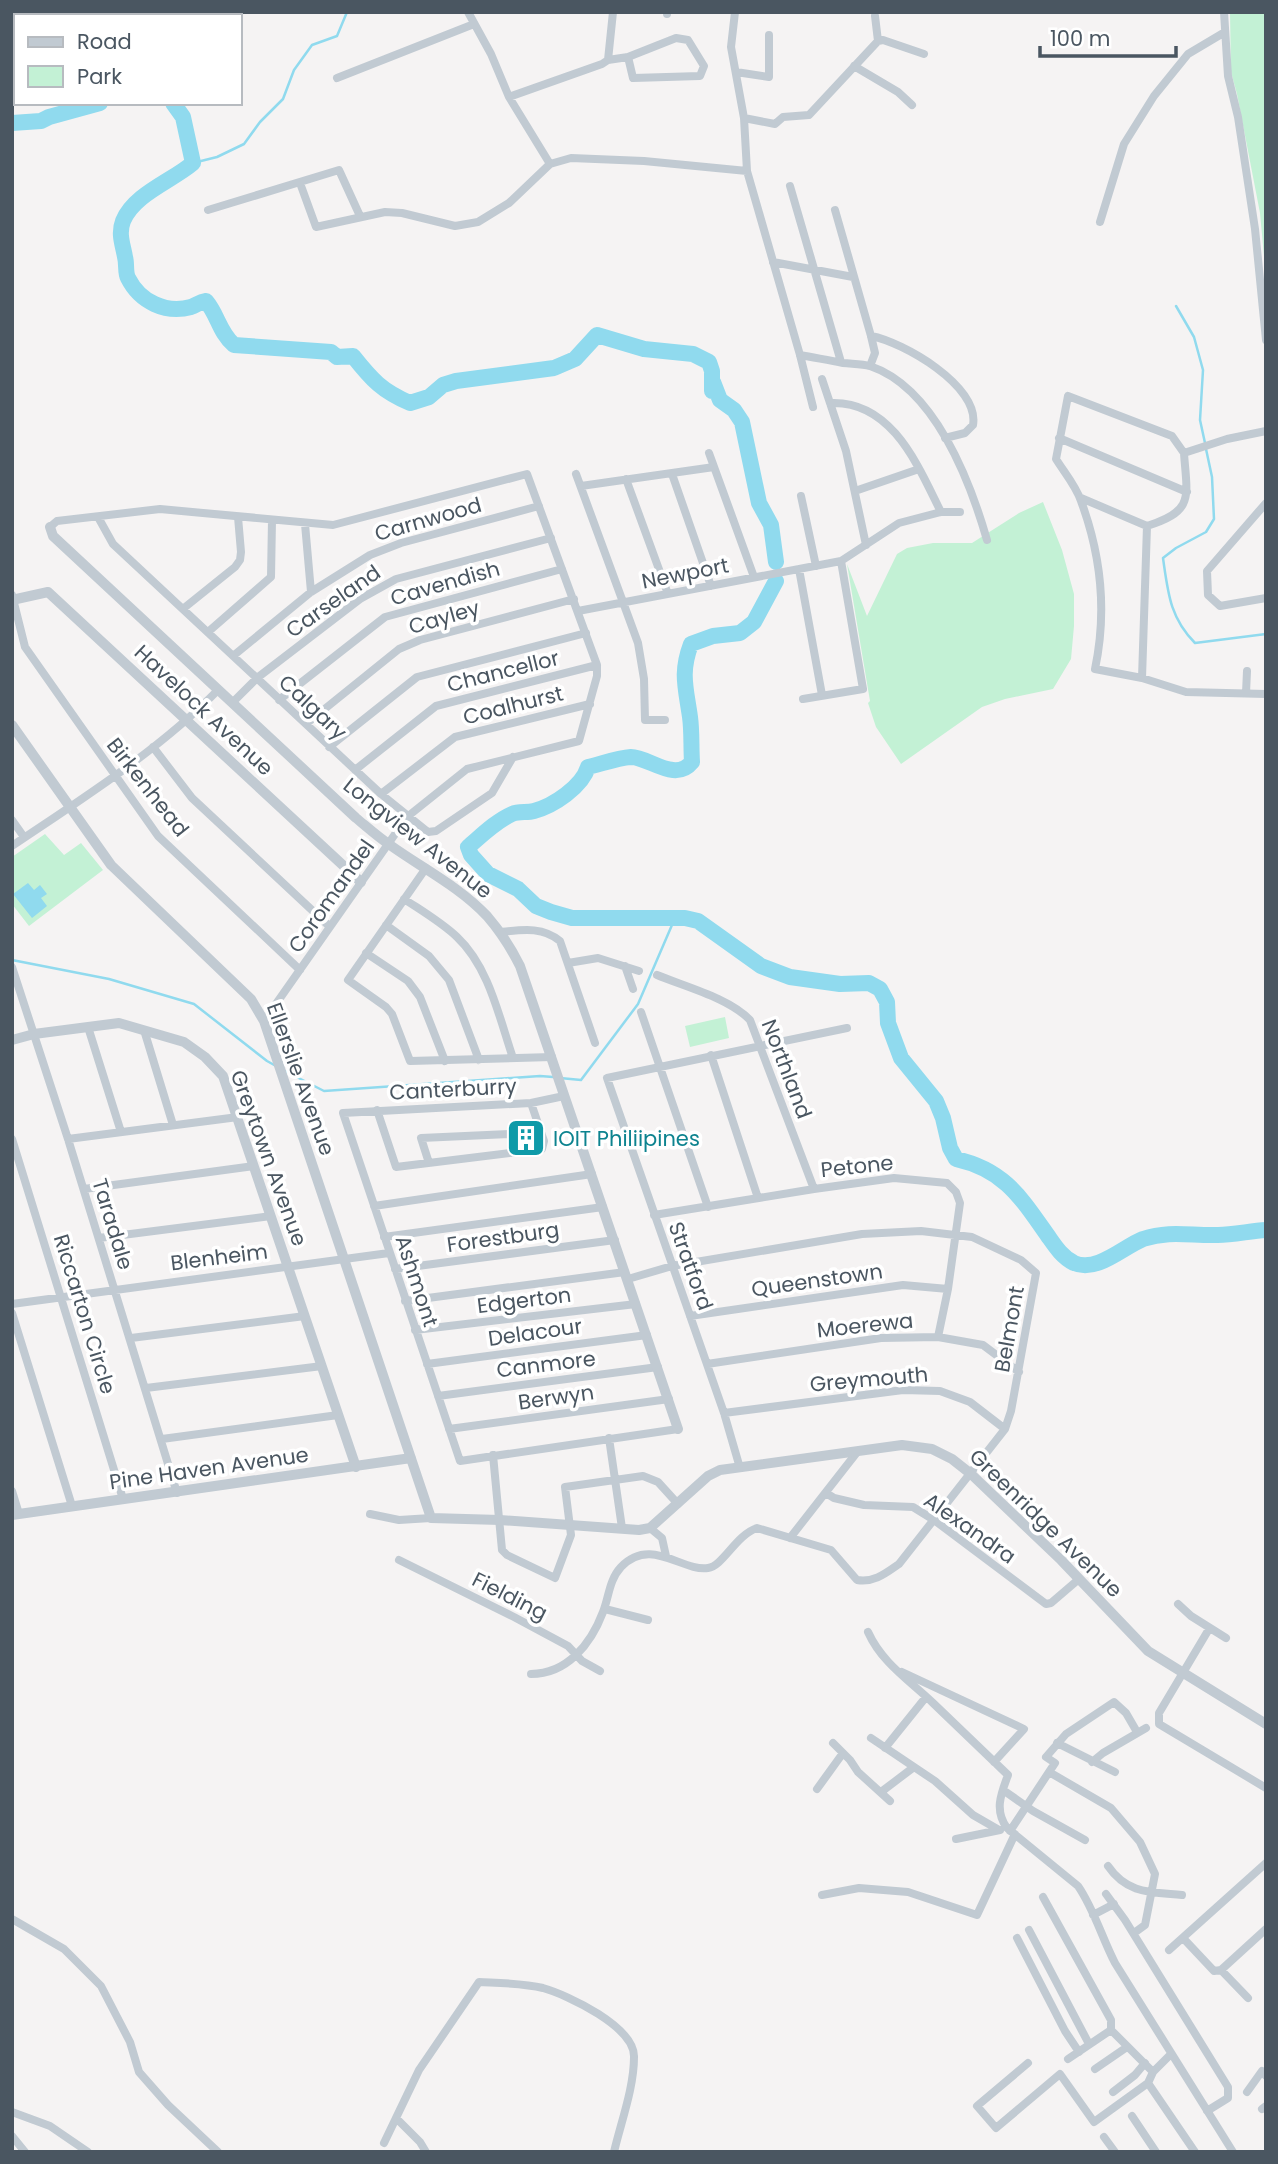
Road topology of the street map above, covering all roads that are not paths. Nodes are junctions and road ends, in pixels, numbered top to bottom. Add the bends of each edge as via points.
1 (468, 12) edge
2 (613, 12) edge
3 (735, 12) edge
4 (1224, 12) edge
5 (875, 16) dead end
6 (474, 24) junction
7 (1225, 32) junction
8 (769, 35) dead end
9 (878, 41) junction
10 (924, 54) dead end
11 (628, 57) junction
12 (608, 60) junction
13 (854, 66) junction
14 (736, 72) junction
15 (337, 78) dead end
16 (509, 97) junction
17 (912, 105) dead end
18 (744, 118) junction
19 (550, 164) junction
20 (747, 171) junction
21 (300, 183) junction
22 (790, 186) dead end
23 (208, 210) dead end
24 (835, 210) dead end
25 (360, 216) junction
26 (1100, 222) dead end
27 (773, 262) junction
28 (813, 270) junction
29 (853, 277) junction
30 (871, 336) junction
31 (1266, 340) edge
32 (800, 355) junction
33 (841, 362) junction
34 (870, 366) junction
35 (822, 379) dead end
36 (830, 403) junction
37 (813, 407) dead end
38 (1266, 431) edge
39 (945, 438) junction
40 (1059, 438) junction
41 (709, 453) dead end
42 (1184, 453) junction
43 (714, 467) junction
44 (919, 469) junction
45 (576, 474) dead end
46 (671, 474) junction
47 (626, 479) junction
48 (580, 486) junction
49 (855, 491) junction
50 (1187, 492) junction
51 (801, 496) dead end
52 (1081, 498) junction
53 (1266, 503) edge
54 (539, 506) junction
55 (941, 512) junction
56 (960, 512) dead end
57 (98, 517) junction
58 (238, 517) junction
59 (272, 520) junction
60 (305, 524) junction
61 (1147, 526) junction
62 (50, 527) joint
63 (551, 538) junction
64 (987, 540) dead end
65 (866, 545) junction
66 (841, 561) junction
67 (816, 566) junction
68 (562, 569) junction
69 (799, 569) junction
70 (754, 577) junction
71 (711, 586) junction
72 (311, 592) junction
73 (668, 594) junction
74 (13, 598) edge
75 (1266, 598) edge
76 (574, 599) junction
77 (624, 602) junction
78 (184, 608) junction
79 (578, 611) junction
80 (208, 632) junction
81 (586, 633) junction
82 (233, 656) junction
83 (597, 665) junction
84 (1247, 671) dead end
85 (257, 678) junction
86 (1142, 678) junction
87 (218, 690) junction
88 (1246, 693) junction
89 (1266, 694) edge
90 (822, 695) junction
91 (803, 699) dead end
92 (279, 700) junction
93 (233, 702) junction
94 (590, 704) junction
95 (666, 720) dead end
96 (187, 721) junction
97 (306, 724) junction
98 (12, 725) edge
99 (153, 747) junction
100 (330, 747) junction
101 (513, 757) junction
102 (355, 770) junction
103 (113, 775) junction
104 (381, 794) junction
105 (69, 806) junction
106 (407, 817) junction
107 (12, 820) edge
108 (24, 837) junction
109 (389, 844) junction
110 (12, 846) edge
111 (426, 868) junction
112 (361, 882) junction
113 (404, 899) junction
114 (329, 926) junction
115 (386, 926) junction
116 (500, 932) junction
117 (366, 953) junction
118 (568, 963) junction
119 (12, 967) edge
120 (625, 967) junction
121 (300, 970) junction
122 (639, 971) dead end
123 (657, 975) dead end
124 (633, 989) dead end
125 (640, 1012) dead end
126 (264, 1021) junction
127 (88, 1027) junction
128 (847, 1028) dead end
129 (144, 1030) junction
130 (34, 1034) junction
131 (12, 1040) edge
132 (595, 1043) dead end
133 (760, 1045) junction
134 (712, 1055) junction
135 (552, 1057) junction
136 (513, 1058) junction
137 (479, 1060) junction
138 (445, 1061) junction
139 (659, 1066) junction
140 (564, 1096) junction
141 (531, 1103) junction
142 (377, 1110) junction
143 (343, 1113) joint
144 (238, 1117) junction
145 (173, 1125) junction
146 (121, 1132) junction
147 (12, 1139) edge
148 (68, 1139) junction
149 (514, 1152) junction
150 (429, 1163) junction
151 (254, 1166) junction
152 (592, 1174) junction
153 (814, 1188) junction
154 (84, 1189) junction
155 (758, 1198) junction
156 (374, 1206) junction
157 (603, 1207) junction
158 (708, 1207) junction
159 (654, 1215) junction
160 (271, 1216) junction
161 (957, 1234) junction
162 (384, 1237) junction
163 (99, 1238) junction
164 (615, 1240) junction
165 (389, 1253) junction
166 (343, 1259) junction
167 (289, 1266) junction
168 (672, 1266) junction
169 (395, 1269) junction
170 (627, 1275) junction
171 (115, 1288) junction
172 (948, 1289) junction
173 (62, 1296) junction
174 (405, 1301) junction
175 (12, 1304) edge
176 (636, 1304) junction
177 (12, 1313) edge
178 (305, 1316) junction
179 (690, 1316) junction
180 (415, 1331) junction
181 (647, 1335) junction
182 (938, 1337) junction
183 (131, 1338) junction
184 (427, 1364) junction
185 (707, 1364) junction
186 (322, 1366) junction
187 (659, 1367) junction
188 (1019, 1372) junction
189 (146, 1388) junction
190 (438, 1396) junction
191 (669, 1399) junction
192 (724, 1413) junction
193 (338, 1415) junction
194 (449, 1429) junction
195 (678, 1429) joint
196 (1005, 1429) junction
197 (609, 1438) junction
198 (162, 1439) junction
199 (858, 1451) junction
200 (493, 1455) junction
201 (411, 1458) junction
202 (356, 1467) junction
203 (740, 1468) junction
204 (971, 1474) junction
205 (615, 1480) junction
206 (12, 1491) edge
207 (177, 1493) junction
208 (825, 1493) junction
209 (123, 1499) junction
210 (678, 1504) junction
211 (72, 1506) junction
212 (16, 1514) edge
213 (370, 1514) dead end
214 (431, 1518) junction
215 (500, 1520) junction
216 (934, 1520) junction
217 (570, 1525) junction
218 (622, 1528) junction
219 (650, 1528) junction
220 (790, 1538) junction
221 (666, 1556) junction
222 (399, 1560) dead end
223 (1079, 1578) junction
224 (1178, 1604) dead end
225 (605, 1609) junction
226 (648, 1620) dead end
227 (1209, 1629) junction
228 (868, 1632) dead end
229 (1226, 1638) dead end
230 (576, 1654) junction
231 (892, 1667) junction
232 (600, 1671) dead end
233 (1181, 1673) junction
234 (531, 1674) dead end
235 (926, 1697) junction
236 (1266, 1724) edge
237 (1146, 1728) dead end
238 (1137, 1732) junction
239 (871, 1738) dead end
240 (833, 1743) dead end
241 (1057, 1744) junction
242 (885, 1748) junction
243 (843, 1753) junction
244 (994, 1762) junction
245 (1092, 1762) junction
246 (914, 1767) junction
247 (1049, 1772) junction
248 (1115, 1772) dead end
249 (1266, 1788) edge
250 (817, 1789) dead end
251 (1003, 1790) junction
252 (881, 1792) junction
253 (890, 1801) dead end
254 (1025, 1806) junction
255 (1008, 1831) junction
256 (956, 1839) dead end
257 (1085, 1840) dead end
258 (1266, 1863) edge
259 (1108, 1867) dead end
260 (1150, 1892) junction
261 (1106, 1894) dead end
262 (822, 1895) dead end
263 (1182, 1895) dead end
264 (1043, 1896) dead end
265 (1114, 1904) junction
266 (1094, 1914) junction
267 (12, 1919) edge
268 (1266, 1929) edge
269 (1029, 1930) dead end
270 (1134, 1933) junction
271 (1017, 1938) dead end
272 (1183, 1938) junction
273 (1169, 1950) dead end
274 (1220, 1970) junction
275 (1248, 1998) dead end
276 (1111, 2030) junction
277 (1089, 2044) junction
278 (1127, 2047) junction
279 (1079, 2052) junction
280 (1171, 2054) junction
281 (1068, 2059) dead end
282 (1028, 2063) dead end
283 (1145, 2063) junction
284 (1095, 2069) dead end
285 (1153, 2072) junction
286 (1266, 2076) edge
287 (1148, 2083) junction
288 (1113, 2092) dead end
289 (1248, 2092) dead end
290 (1207, 2111) junction
291 (12, 2112) edge
292 (1132, 2116) dead end
293 (396, 2118) junction
294 (12, 2136) edge
295 (1104, 2137) dead end
296 (384, 2143) dead end
297 (25, 2152) edge
298 (88, 2152) edge
299 (218, 2152) edge
300 (426, 2152) edge
301 (614, 2152) edge
302 (1115, 2152) edge
303 (1156, 2152) edge
304 (1195, 2152) edge
305 (1233, 2152) edge

1 - 6 street
2 - 12 street
3 - 14 street via 731,47
4 - 7 street
5 - 9 street
6 - 15 street
6 - 16 street
7 - 26 street via 1188,54 1154,96 1124,144
7 - 31 street via 1228,76 1255,229
8 - 14 street via 769,77
9 - 10 street
9 - 13 street
11 - 11 street via 676,38 688,40 704,66 700,76 633,78
11 - 12 street
12 - 16 street
13 - 17 street
13 - 18 street via 809,115 783,117 775,124
14 - 18 street
16 - 19 street
18 - 20 street
19 - 20 street via 571,158
19 - 25 street via 509,203 478,222 455,226 385,212
20 - 27 street
21 - 23 street
21 - 25 street via 339,170
21 - 25 street via 316,227
22 - 28 street
24 - 29 street
27 - 28 street
27 - 32 street
28 - 29 street
28 - 33 street
29 - 30 street
30 - 34 street via 875,352
30 - 39 street via 914,351 964,396 973,410 973,425 965,433
32 - 33 street
32 - 37 street
33 - 34 street
34 - 39 street via 927,408
35 - 36 street
36 - 44 street via 852,404 880,416
36 - 49 street
38 - 42 street
39 - 64 street via 973,495
40 - 42 street via 1068,396 1172,436
40 - 50 street
40 - 52 street via 1056,459
41 - 43 street
42 - 50 street
43 - 46 street
43 - 70 street
44 - 49 street
44 - 55 street
45 - 48 street
46 - 47 street
46 - 71 street
47 - 48 street
47 - 73 street
48 - 77 street
49 - 65 street
50 - 61 street via 1184,504 1171,519
51 - 67 street
52 - 61 street
52 - 86 street via 1100,570 1100,646 1095,669
53 - 75 street via 1207,572 1208,595 1220,606
54 - 60 street, Coromandel via 527,474 333,525
54 - 63 street, Coromandel
54 - 72 street, Carnwood via 370,555
55 - 56 street
55 - 65 street via 899,523
57 - 58 street via 160,509
57 - 62 street via 57,521
57 - 78 street, Calgary via 113,544
58 - 59 street
58 - 78 street via 240,560
59 - 60 street
59 - 80 street via 271,577
60 - 72 street
61 - 86 street
62 - 87 street, Longview Avenue via 54,536
63 - 68 street, Coromandel
63 - 85 street, Carseland via 396,579 360,599
65 - 66 street
66 - 67 street, Newport
66 - 90 street via 863,689
67 - 69 street, Newport
68 - 76 street, Coromandel
68 - 92 street, Cavendish via 385,617
69 - 70 street, Newport
69 - 90 street
70 - 71 street, Newport
71 - 73 street, Newport
72 - 82 street, Carnwood
73 - 77 street, Newport
74 - 96 street, Havelock Avenue via 48,592
74 - 103 street, Birkenhead via 25,648
76 - 79 street, Coromandel
76 - 97 street, Cayley via 398,649
77 - 79 street, Newport
77 - 95 street via 638,643 645,720
78 - 80 street, Calgary
79 - 81 street, Coromandel
80 - 82 street, Calgary
81 - 83 street, Coromandel
81 - 100 street via 416,677
82 - 85 street, Calgary
83 - 94 street, Coromandel
83 - 102 street, Chancellor via 436,706
84 - 88 street
85 - 92 street, Calgary
85 - 93 street, Carseland
86 - 88 street via 1186,692
87 - 93 street, Longview Avenue
87 - 96 street
88 - 89 street
90 - 91 street
92 - 97 street, Calgary
93 - 109 street, Longview Avenue
94 - 101 street, Coromandel via 579,741
94 - 104 street, Coalhurst via 455,737
96 - 99 street
96 - 112 street, Havelock Avenue
97 - 100 street, Calgary
98 - 105 street, Ellerslie Avenue
99 - 103 street
99 - 114 street via 192,798
100 - 102 street, Calgary
101 - 106 street, Coromandel via 467,769
101 - 106 street, Calgary via 492,793 436,831 428,832
102 - 104 street, Calgary
103 - 105 street
103 - 121 street, Birkenhead via 158,836
104 - 106 street, Calgary
105 - 108 street
105 - 126 street, Ellerslie Avenue via 111,865 251,999
106 - 109 street, Coromandel
107 - 108 street
108 - 110 street
109 - 111 street, Longview Avenue
109 - 112 street, Coromandel
111 - 113 street
111 - 116 street, Longview Avenue
112 - 114 street, Coromandel
113 - 115 street
113 - 136 street via 436,920 470,952
114 - 121 street, Coromandel
115 - 117 street
115 - 137 street via 429,957 449,980
116 - 118 street via 531,929 555,937
116 - 135 street, Longview Avenue via 520,966
117 - 138 street via 408,981 420,997
117 - 138 street via 348,980 392,1014 410,1061
118 - 120 street via 598,958
118 - 132 street
119 - 130 street, Taradale
120 - 122 street
120 - 124 street
121 - 126 street, Coromandel
123 - 133 street, Northland via 742,1012
125 - 139 street
126 - 166 street, Ellerslie Avenue
127 - 129 street, Greytown Avenue via 120,1023
127 - 130 street, Greytown Avenue
127 - 146 street
128 - 133 street
129 - 144 street, Greytown Avenue via 184,1042 205,1057 223,1076
129 - 145 street
130 - 131 street, Greytown Avenue
130 - 148 street, Taradale
133 - 134 street
133 - 153 street, Northland
134 - 139 street
134 - 155 street
135 - 136 street
135 - 140 street, Longview Avenue
136 - 137 street
137 - 138 street
139 - 158 street
139 - 159 street, Stratford via 607,1078
140 - 141 street, Canterburry
140 - 152 street, Longview Avenue
141 - 142 street, Canterburry
141 - 149 street via 544,1141 541,1149
142 - 143 street, Canterburry
142 - 150 street via 396,1167
143 - 156 street, Ashmont
144 - 145 street
144 - 151 street, Greytown Avenue
145 - 146 street
146 - 148 street
147 - 173 street, Riccarton Circle
148 - 154 street, Taradale
149 - 150 street
149 - 150 street via 509,1134 421,1138
151 - 154 street
151 - 160 street, Greytown Avenue
152 - 156 street
152 - 157 street, Longview Avenue
153 - 155 street, Petone
153 - 161 street, Petone via 894,1178 947,1183 960,1203
154 - 163 street, Taradale
155 - 158 street, Petone
156 - 162 street, Ashmont
157 - 162 street
157 - 164 street, Longview Avenue
158 - 159 street, Petone
159 - 168 street, Stratford
160 - 163 street
160 - 167 street, Greytown Avenue
161 - 168 street, Belmont via 862,1234
161 - 172 street, Petone
161 - 188 street, Belmont via 1021,1260 1037,1273
162 - 165 street, Ashmont
163 - 171 street, Taradale
164 - 169 street, Forestburg
164 - 170 street, Longview Avenue
165 - 166 street, Blenheim
165 - 169 street, Ashmont
166 - 167 street, Blenheim
166 - 201 street, Ellerslie Avenue
167 - 171 street, Blenheim
167 - 178 street, Greytown Avenue
168 - 170 street, Belmont
168 - 179 street, Stratford
169 - 174 street, Ashmont
170 - 174 street, Belmont
170 - 176 street, Longview Avenue
171 - 173 street, Blenheim
171 - 183 street, Taradale
172 - 179 street, Queenstown via 903,1285
172 - 182 street, Petone
173 - 175 street, Blenheim
173 - 209 street, Riccarton Circle
174 - 180 street, Ashmont
176 - 180 street, Edgerton
176 - 181 street, Longview Avenue
177 - 211 street
178 - 183 street
178 - 186 street, Greytown Avenue
179 - 185 street, Stratford
180 - 184 street, Ashmont
181 - 184 street, Delacour
181 - 187 street, Longview Avenue
182 - 185 street, Moerewa via 881,1338
182 - 188 street, Moerewa via 983,1345
183 - 189 street, Taradale
184 - 190 street, Ashmont
185 - 192 street, Stratford
186 - 189 street
186 - 193 street, Greytown Avenue
187 - 190 street, Canmore
187 - 191 street, Longview Avenue
188 - 196 street, Belmont
189 - 198 street, Taradale
190 - 194 street, Ashmont
191 - 194 street, Berwyn
191 - 195 street, Longview Avenue
192 - 196 street, Greymouth via 903,1390 940,1391 970,1402
192 - 203 street, Stratford
193 - 198 street
193 - 202 street, Greytown Avenue
194 - 200 street, Ashmont via 460,1461
195 - 197 street
196 - 204 street, Belmont
197 - 200 street
197 - 205 street
198 - 207 street, Taradale
199 - 203 street, Greenridge Avenue
199 - 204 street, Greenridge Avenue via 902,1445 932,1449
199 - 208 street
200 - 215 street
201 - 202 street, Pine Haven Avenue
201 - 214 street, Ellerslie Avenue
202 - 207 street, Pine Haven Avenue
203 - 210 street, Greenridge Avenue via 708,1476
204 - 216 street, Belmont
204 - 223 street, Greenridge Avenue
205 - 210 street via 650,1478
205 - 217 street via 565,1487
205 - 218 street
206 - 212 street
207 - 209 street, Pine Haven Avenue
208 - 216 street, Alexandra via 864,1505 913,1507
208 - 220 street
209 - 211 street, Pine Haven Avenue
210 - 219 street, Greenridge Avenue
211 - 212 street, Pine Haven Avenue
213 - 214 street via 399,1520
214 - 215 street
215 - 217 street
215 - 217 street via 502,1550 555,1577 571,1535
216 - 220 street, Belmont via 899,1564 883,1576 865,1581 858,1580 831,1550
216 - 223 street, Alexandra via 1046,1604
217 - 218 street
218 - 219 street
219 - 221 street via 662,1538
220 - 221 street via 758,1528 746,1532 707,1568
221 - 225 street via 642,1556 622,1567
222 - 230 street, Fielding via 514,1616
223 - 233 street, Greenridge Avenue via 1147,1651
224 - 227 street
225 - 226 street
225 - 230 street via 595,1631
227 - 229 street
227 - 233 street
228 - 231 street via 874,1647
230 - 232 street, Fielding
230 - 234 street via 557,1670
231 - 235 street
231 - 244 street via 1024,1729
233 - 236 street, Greenridge Avenue
233 - 249 street via 1159,1713 1159,1724
235 - 242 street
235 - 244 street
237 - 238 street
238 - 241 street via 1114,1702
238 - 245 street
239 - 242 street
240 - 243 street
241 - 245 street
241 - 247 street via 1046,1757 1055,1763
242 - 246 street
243 - 250 street
243 - 252 street
244 - 251 street via 1008,1775
245 - 248 street
246 - 252 street
246 - 255 street via 973,1815
247 - 254 street
247 - 260 street via 1098,1798 1127,1826 1153,1867
251 - 254 street
251 - 255 street via 999,1812
252 - 253 street
254 - 255 street
254 - 257 street
255 - 256 street
255 - 262 street via 977,1915 908,1892 859,1888
255 - 266 street via 1078,1885
258 - 272 street
259 - 260 street via 1125,1886
260 - 263 street
260 - 270 street via 1144,1925
261 - 265 street
264 - 276 street via 1111,2020
265 - 266 street
265 - 270 street
266 - 280 street via 1115,1963
267 - 299 street via 64,1949 101,1986 130,2042 139,2072
268 - 274 street
269 - 277 street
270 - 290 street via 1228,2087 1228,2098
271 - 279 street
272 - 273 street
272 - 274 street via 1214,1971
274 - 275 street
276 - 277 street
276 - 278 street
277 - 279 street
278 - 283 street
278 - 284 street
279 - 281 street
280 - 285 street
280 - 290 street
282 - 287 street via 977,2106 996,2128 1060,2074 1094,2122
283 - 285 street
283 - 288 street
285 - 287 street
286 - 289 street via 1262,2071
287 - 304 street
290 - 305 street
291 - 298 street via 50,2126
292 - 303 street
293 - 296 street
293 - 300 street
293 - 301 street via 419,2070 479,1982 543,1988 592,2010 624,2034 635,2054
294 - 297 street
295 - 302 street

